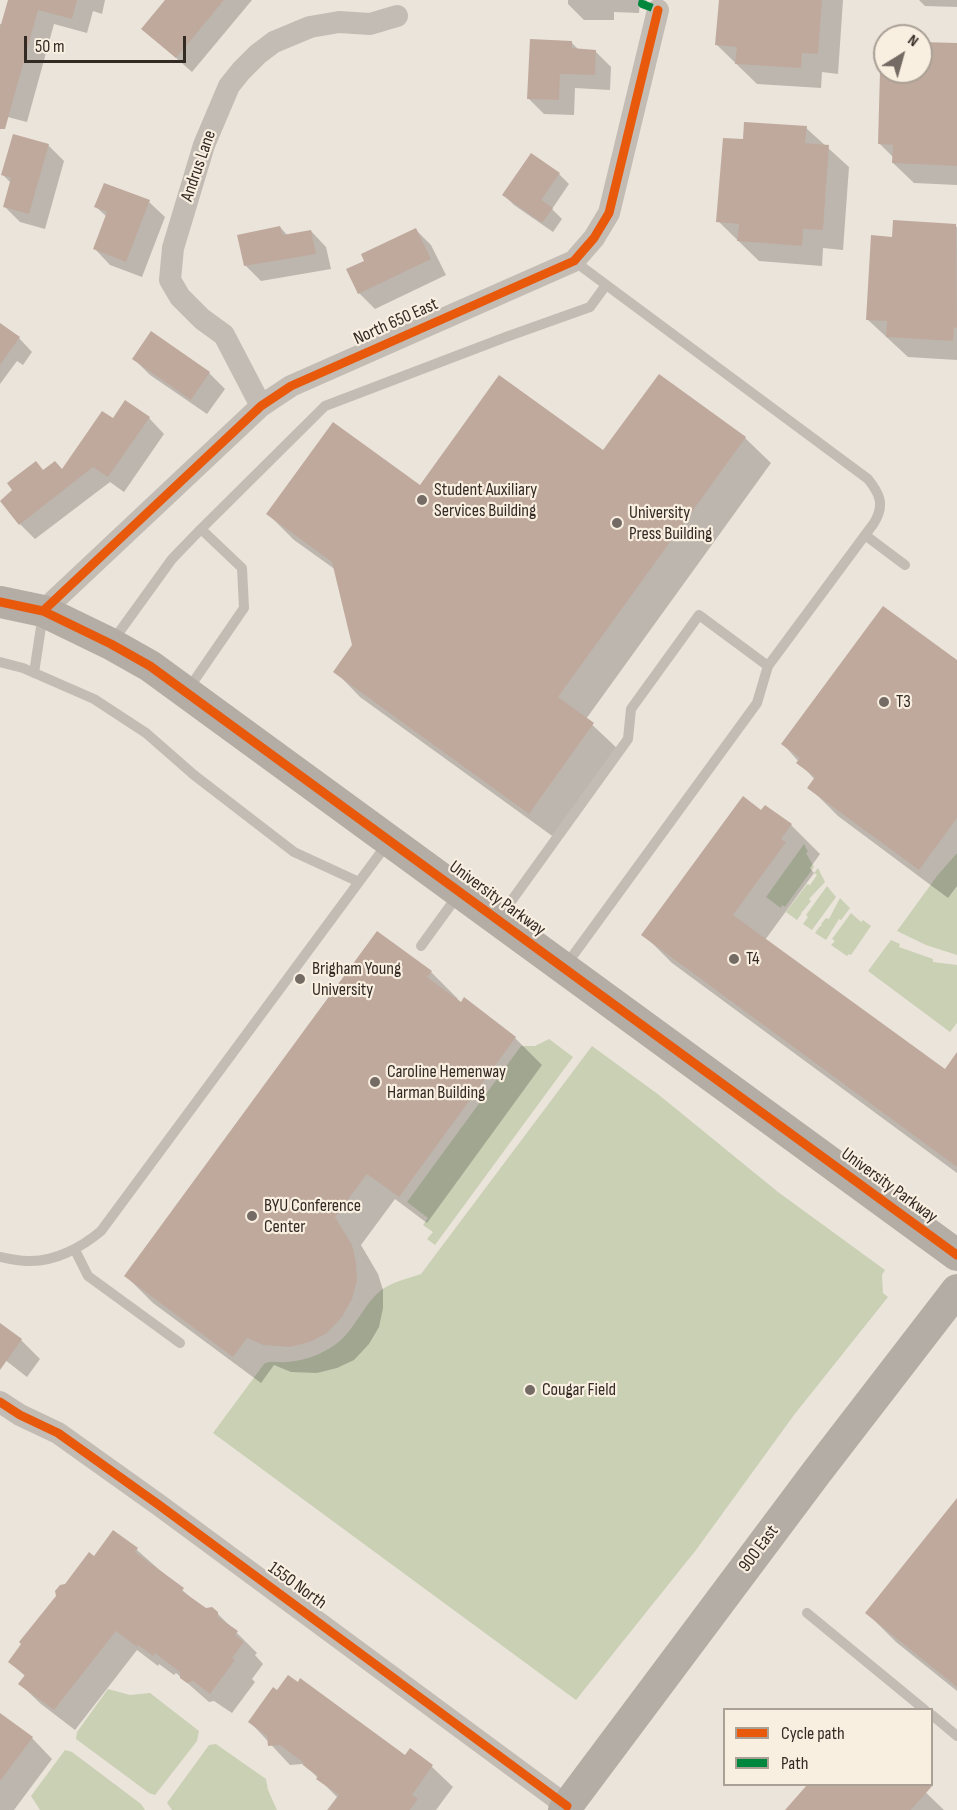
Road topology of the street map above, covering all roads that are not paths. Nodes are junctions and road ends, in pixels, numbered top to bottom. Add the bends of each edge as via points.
1 (658, 10) dead end
2 (397, 16) dead end
3 (574, 261) junction
4 (606, 285) junction
5 (261, 406) junction
6 (201, 529) junction
7 (866, 535) junction
8 (905, 565) dead end
9 (0, 602) edge
10 (43, 611) junction
11 (111, 644) junction
12 (0, 662) edge
13 (768, 666) junction
14 (34, 673) junction
15 (187, 691) junction
16 (389, 841) junction
17 (359, 882) junction
18 (460, 893) junction
19 (498, 921) junction
20 (421, 946) dead end
21 (564, 969) junction
22 (75, 1250) junction
23 (957, 1255) edge
24 (0, 1257) edge
25 (957, 1290) edge
26 (180, 1344) dead end
27 (0, 1402) edge
28 (807, 1613) dead end
29 (923, 1708) edge
30 (933, 1716) edge
31 (957, 1736) edge
32 (566, 1808) edge

1 - 3 street, North 650 East via 609,213
2 - 5 street, Andrus Lane via 370,24 339,22 310,27 274,42 229,86 204,145 172,248 170,279 180,297 224,335
3 - 4 lane
3 - 5 street, North 650 East via 291,386
4 - 6 lane via 590,308 325,406
4 - 7 lane via 868,479 882,501
5 - 10 street, North 650 East
6 - 11 lane via 172,559
6 - 15 lane via 242,568 244,608
7 - 8 lane
7 - 13 lane
9 - 10 main road, University Parkway
10 - 11 main road, University Parkway
10 - 14 lane
11 - 15 main road, University Parkway
12 - 14 lane
13 - 19 lane via 699,615 631,709 628,739
13 - 21 lane via 757,703
14 - 17 lane via 94,699 147,733 194,775 294,852
15 - 16 main road, University Parkway
16 - 17 lane
16 - 18 main road, University Parkway
17 - 22 lane via 101,1231
18 - 19 main road, University Parkway
18 - 20 lane
19 - 21 main road, University Parkway
21 - 23 main road, University Parkway
22 - 24 lane via 30,1262
22 - 26 lane via 88,1276
25 - 32 main road, 900 East
27 - 32 street, 1550 North via 58,1433 159,1505
28 - 29 lane
30 - 31 lane

